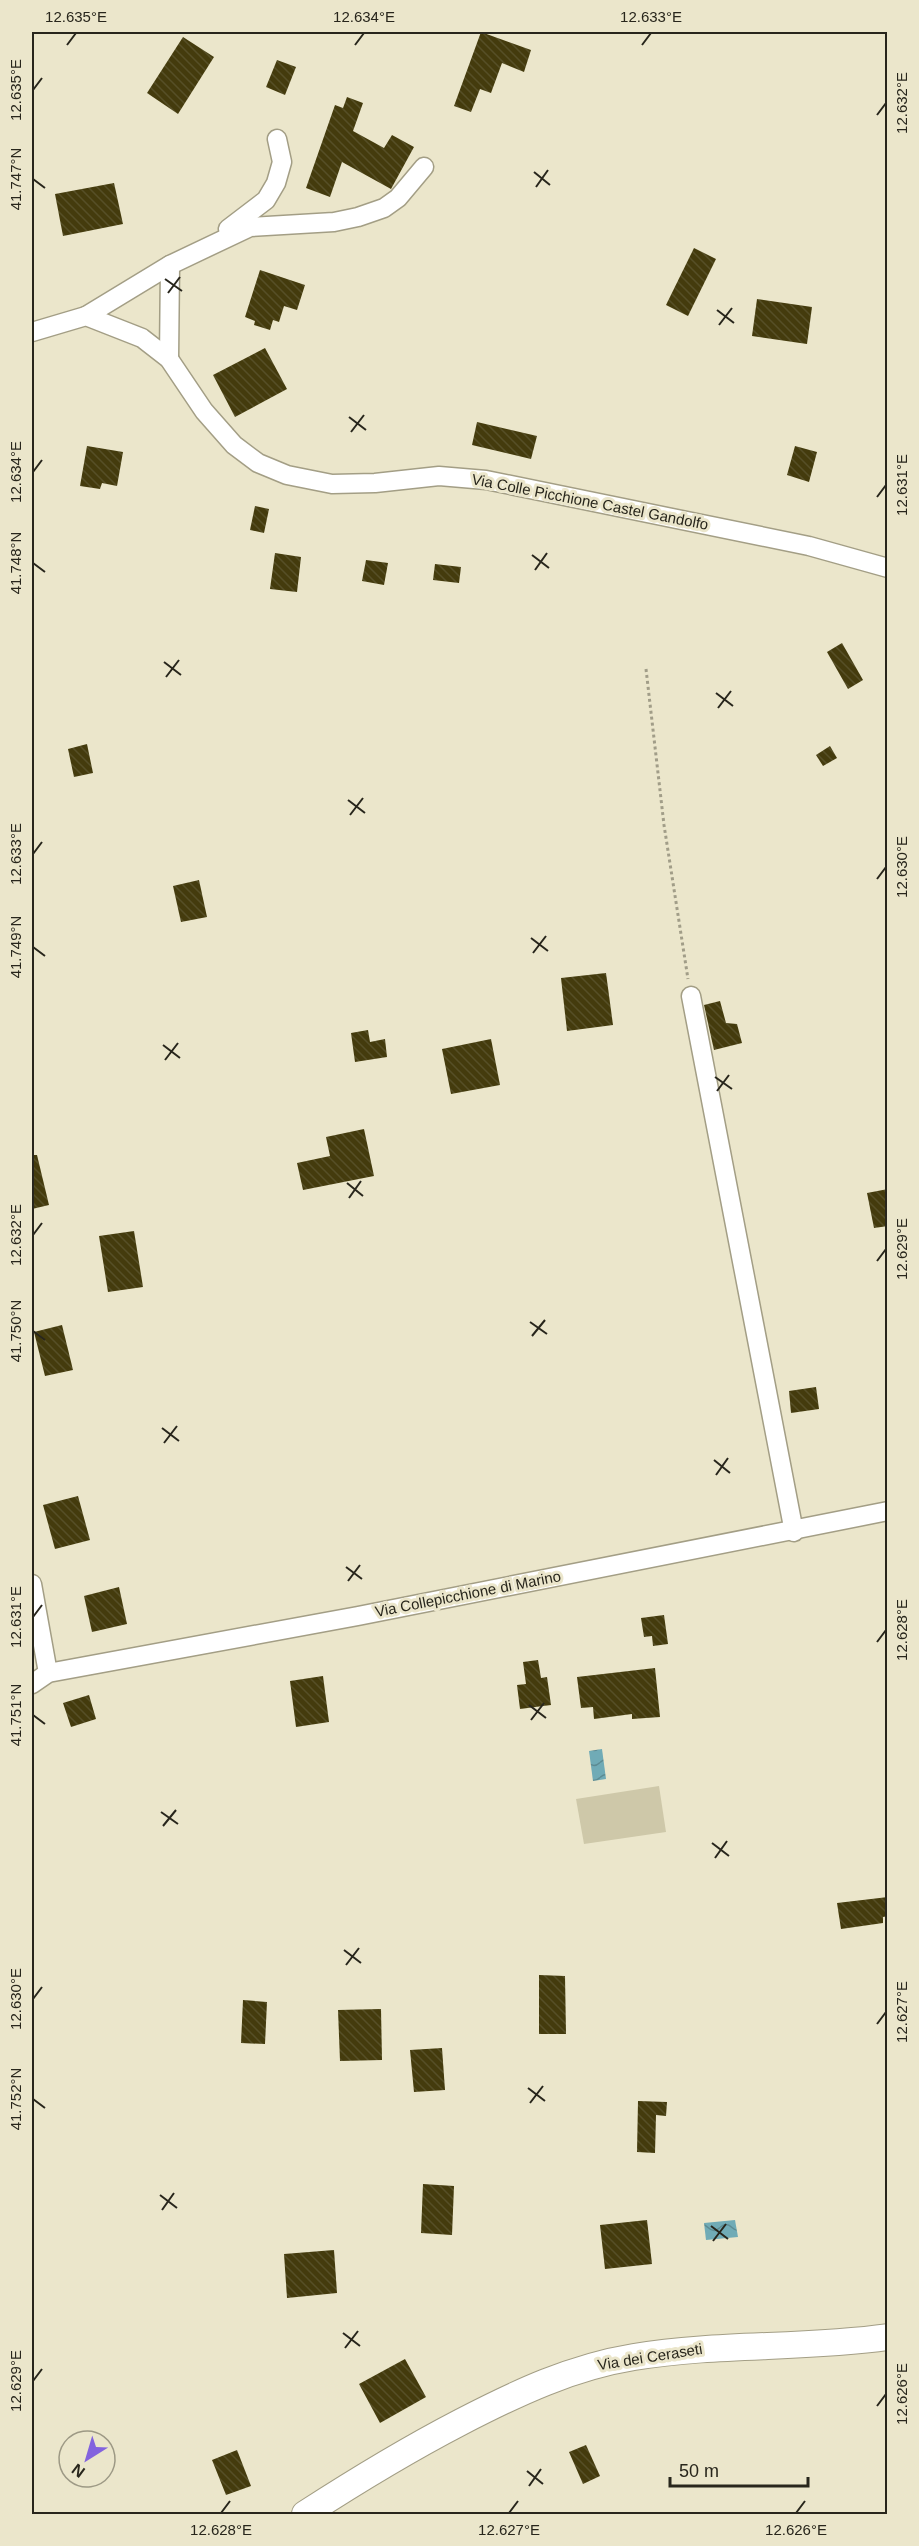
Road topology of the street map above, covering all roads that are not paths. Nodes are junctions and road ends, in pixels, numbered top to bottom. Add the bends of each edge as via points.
1 (277, 139) dead end
2 (424, 167) dead end
3 (218, 242) junction
4 (170, 265) junction
5 (86, 316) junction
6 (32, 332) edge
7 (169, 359) junction
8 (888, 568) edge
9 (691, 996) road end
10 (888, 1511) edge
11 (794, 1532) junction
12 (32, 1584) edge
13 (48, 1673) junction
14 (32, 1684) edge
15 (888, 2337) edge
16 (305, 2514) edge

1 - 3 street via 282,162 276,183 266,200 230,227
2 - 3 street via 398,198 376,211 334,222 250,227
3 - 4 street
4 - 5 street
4 - 7 street
5 - 6 street
5 - 7 street, Via Colle Picchione Castel Gandolfo via 134,333
7 - 8 street, Via Colle Picchione Castel Gandolfo via 204,411 234,445 258,463 287,475 332,484 439,476 499,482 809,546
9 - 11 street
10 - 11 street, Via Collepicchione di Marino
11 - 13 street, Via Collepicchione di Marino
12 - 13 street
13 - 14 street
15 - 16 street, Via dei Ceraseti via 712,2348 632,2357 572,2372 513,2395 429,2439

